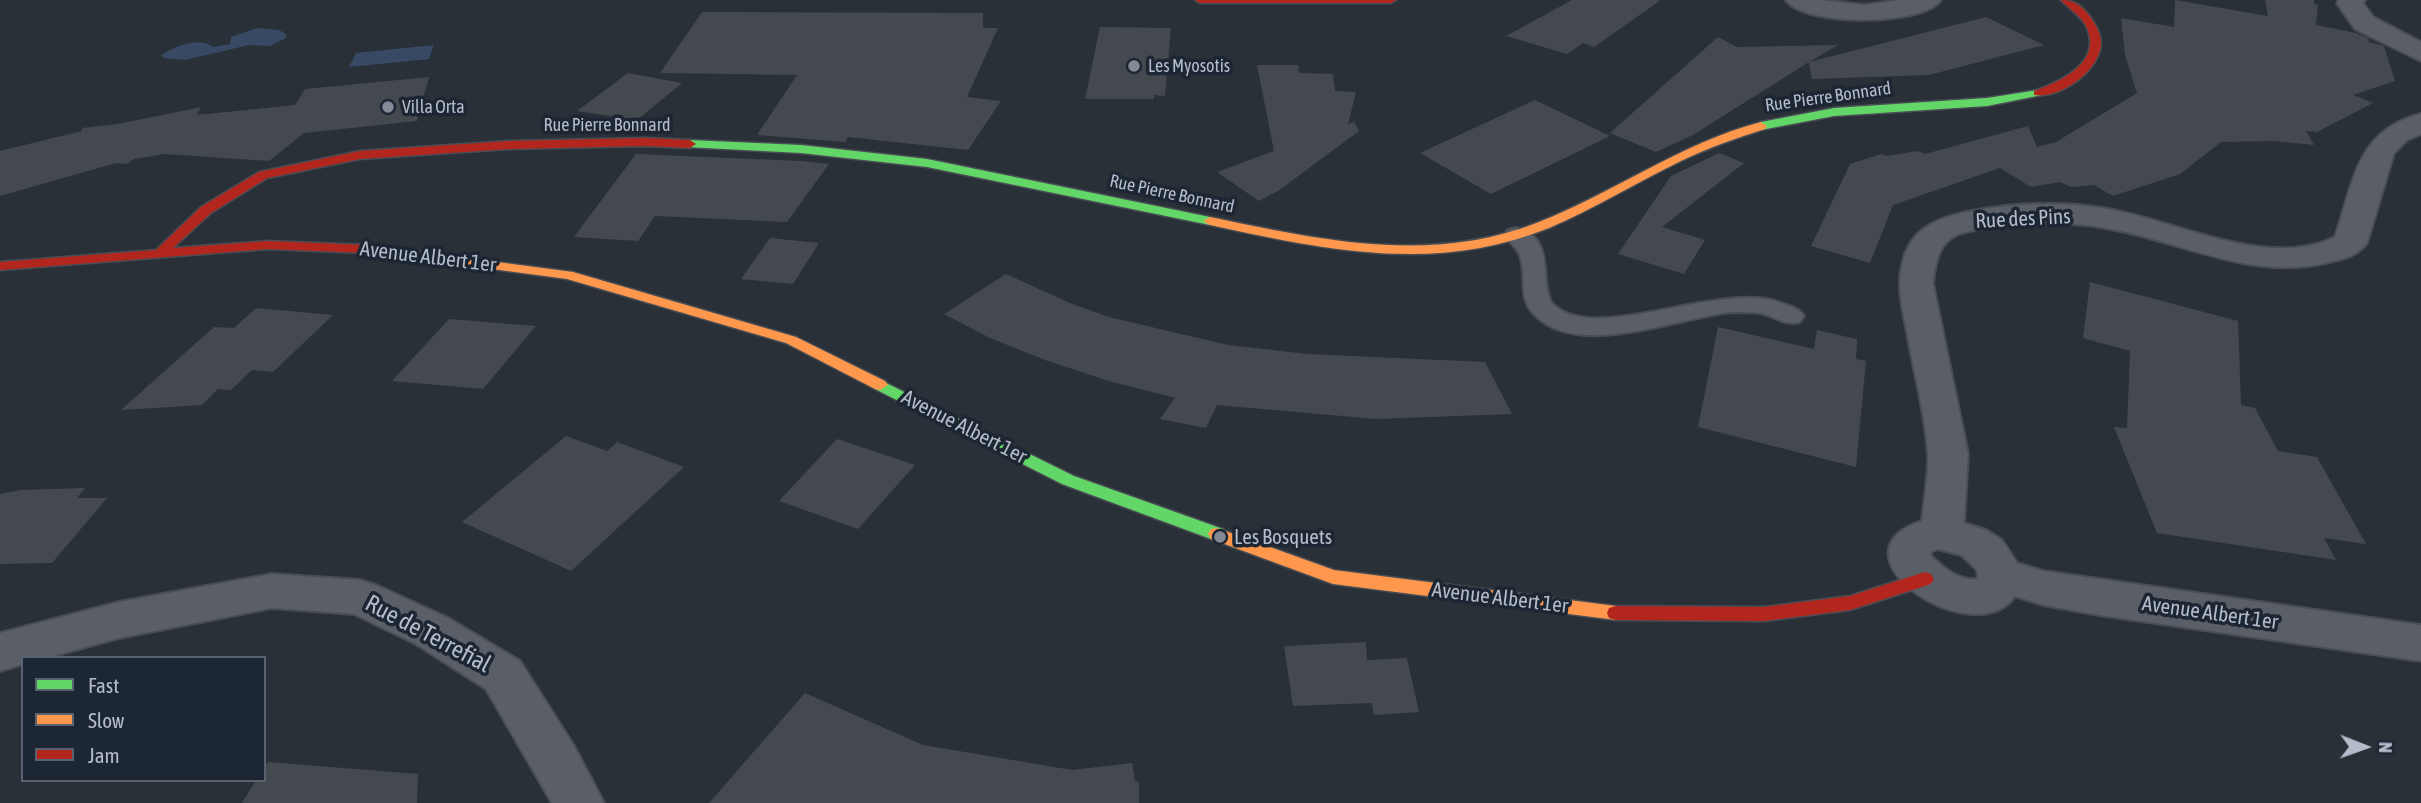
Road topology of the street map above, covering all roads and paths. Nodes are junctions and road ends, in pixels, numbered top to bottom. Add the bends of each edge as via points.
1 (1200, 0) edge
2 (1210, 0) edge
3 (1391, 0) edge
4 (1799, 0) edge
5 (1928, 0) edge
6 (2066, 0) edge
7 (2352, 0) edge
8 (2421, 54) edge
9 (2421, 122) edge
10 (1516, 235) junction
11 (161, 252) junction
12 (0, 266) edge
13 (1791, 316) dead end
14 (1942, 534) junction
15 (2001, 575) junction
16 (1925, 579) junction
17 (2421, 643) edge
18 (0, 652) edge
19 (578, 803) edge

1 - 2 street
2 - 3 street
4 - 5 street via 1831,10 1882,13
6 - 10 street, Rue Pierre Bonnard via 2089,18 2097,31 2087,70 2065,85 1999,101 1870,108 1749,128 1695,145
7 - 8 street via 2350,4 2364,23
9 - 14 street, Rue des Pins via 2396,134 2380,150 2350,243 2318,258 2266,256 2074,215 1997,217 1959,223 1933,236 1919,256 1916,284 1948,454
10 - 11 street, Rue Pierre Bonnard via 1461,249 1400,254 1339,248 927,163 801,149 645,142 360,155 263,175 206,210
10 - 13 lane via 1531,252 1533,293 1546,312 1567,324 1600,328 1717,306 1779,308
11 - 12 street, Avenue Albert 1er
11 - 16 street, Avenue Albert 1er via 268,245 366,248 568,275 791,340 1068,480 1333,577 1617,613 1764,614 1850,603
14 - 15 street via 1978,545
14 - 16 street via 1923,535 1909,548 1909,558
15 - 16 street via 1993,592 1969,597 1937,588
15 - 17 street, Avenue Albert 1er via 2099,598
18 - 19 street, Rue de Terrefial via 119,620 272,591 360,597 432,631 503,675

